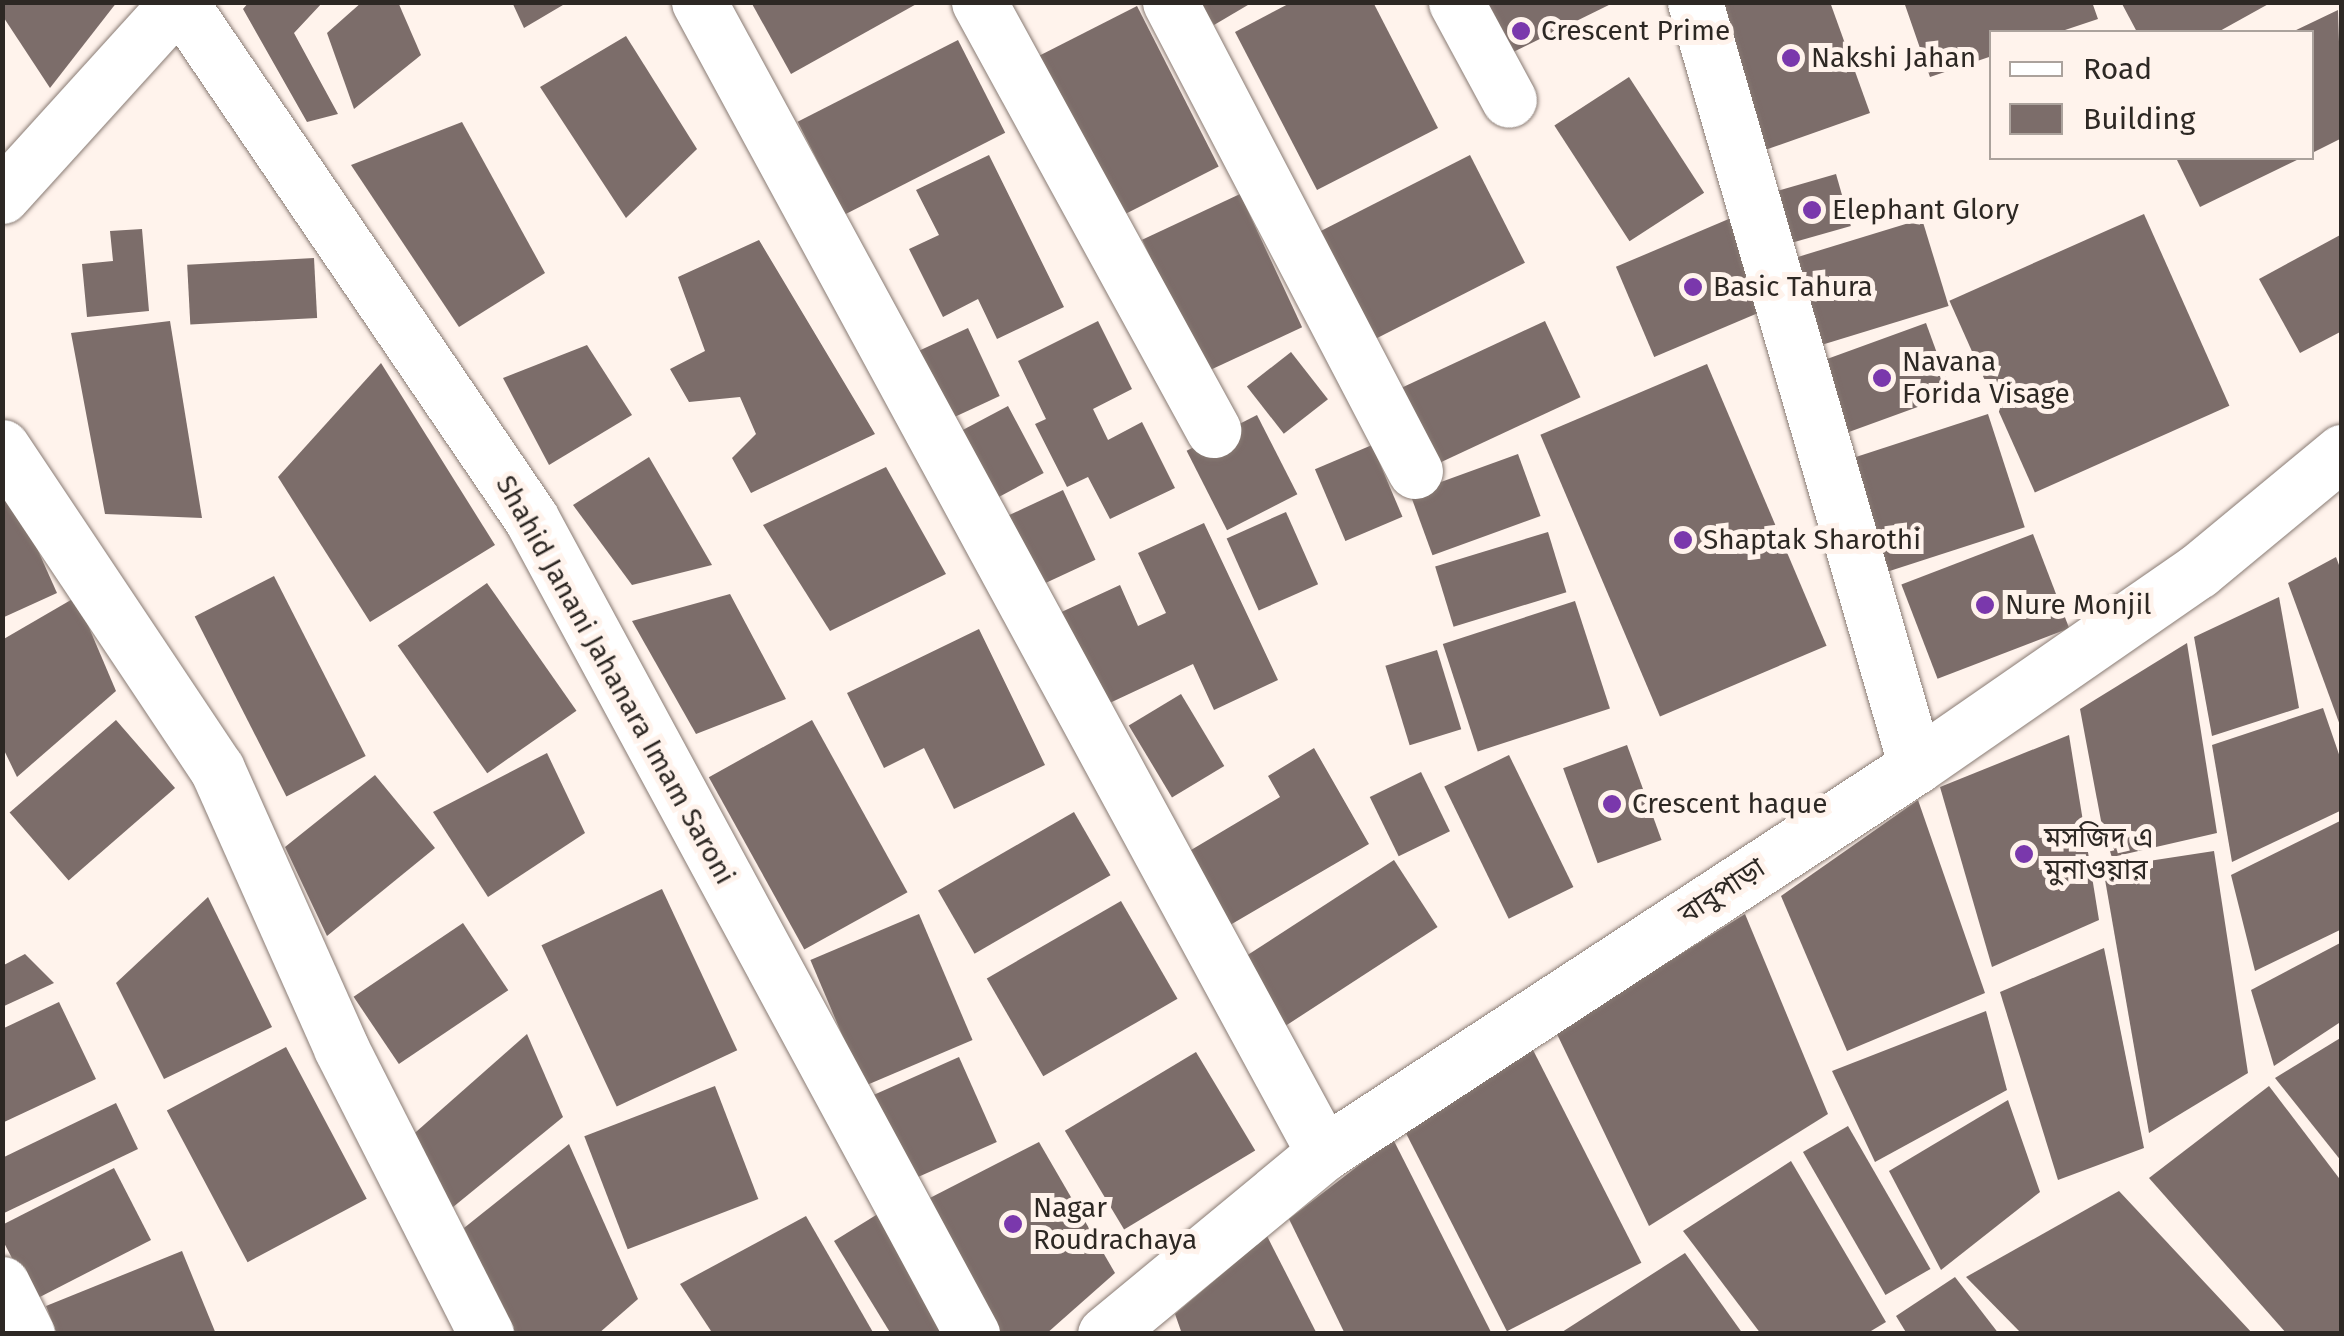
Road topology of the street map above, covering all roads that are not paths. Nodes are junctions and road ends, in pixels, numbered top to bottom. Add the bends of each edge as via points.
1 (179, 2) edge
2 (700, 2) edge
3 (979, 2) edge
4 (1170, 2) edge
5 (1456, 2) edge
6 (1695, 2) edge
7 (1509, 100) dead end
8 (2, 196) edge
9 (1213, 430) dead end
10 (2, 446) edge
11 (2342, 452) edge
12 (1414, 471) dead end
13 (1916, 766) junction
14 (1324, 1152) junction
15 (2, 1284) edge
16 (28, 1334) edge
17 (486, 1334) edge
18 (972, 1334) edge
19 (1105, 1334) edge

1 - 8 street
1 - 18 street, Shahid Janani Jahanara Imam Saroni via 531,518
2 - 14 street
3 - 9 street
4 - 12 street
5 - 7 street
6 - 13 street
10 - 17 street via 217,769 341,1048
11 - 13 street, বাবুপাড়া via 2198,571
13 - 14 street, বাবুপাড়া
14 - 19 street, বাবুপাড়া
15 - 16 street

